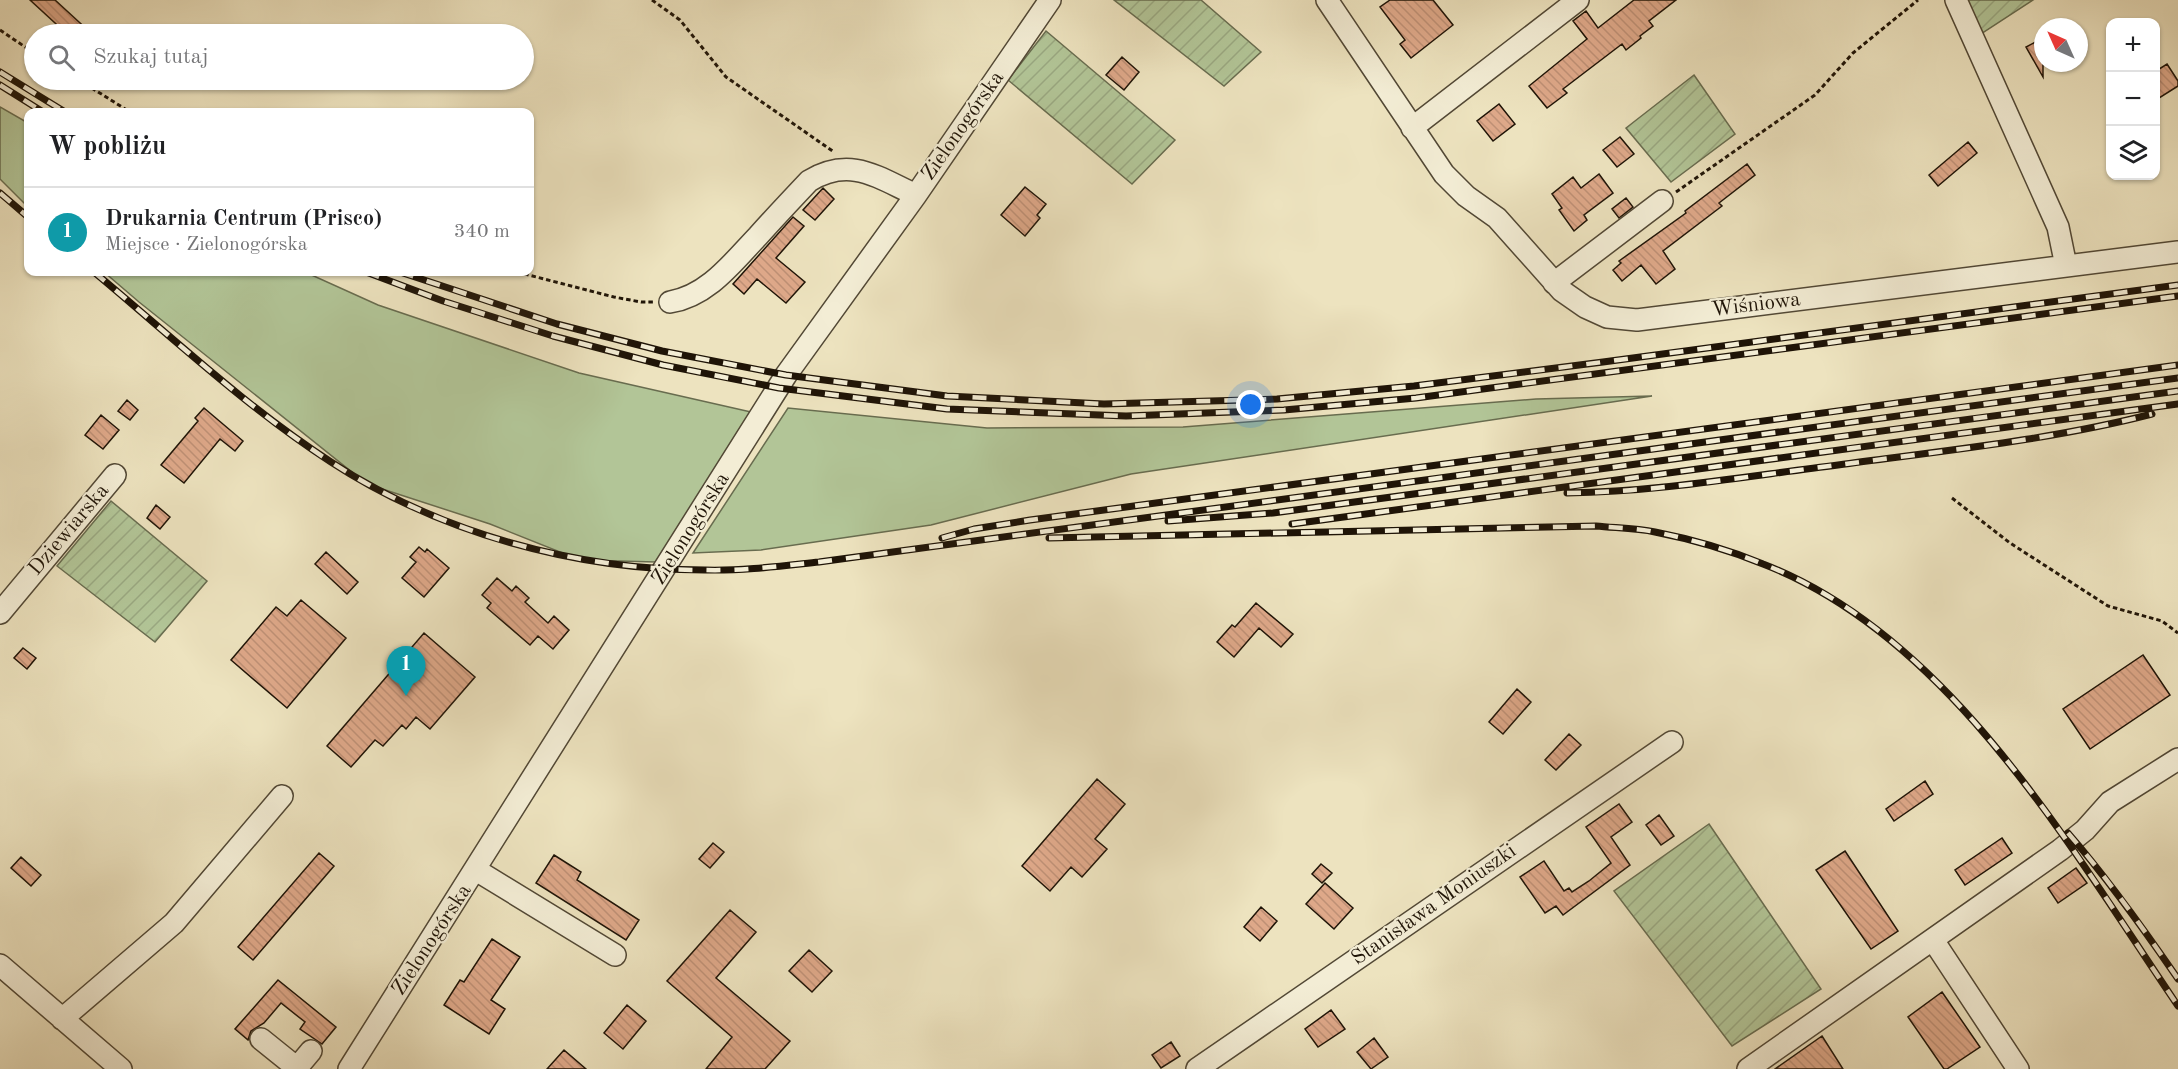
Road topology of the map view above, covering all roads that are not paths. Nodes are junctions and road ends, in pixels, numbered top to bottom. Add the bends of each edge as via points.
1 (1050, 0) edge
2 (1327, 0) edge
3 (1578, 0) edge
4 (1956, 0) edge
5 (1412, 128) junction
6 (916, 195) junction
7 (1662, 201) road end
8 (2178, 252) edge
9 (2066, 266) junction
10 (1554, 283) junction
11 (670, 302) road end
12 (115, 475) dead end
13 (0, 613) edge
14 (1672, 742) dead end
15 (2178, 759) edge
16 (282, 796) dead end
17 (476, 870) junction
18 (1933, 940) junction
19 (615, 955) dead end
20 (0, 965) edge
21 (62, 1019) junction
22 (261, 1039) dead end
23 (311, 1051) dead end
24 (121, 1069) edge
25 (297, 1069) edge
26 (349, 1069) edge
27 (1197, 1069) edge
28 (1748, 1069) edge
29 (2018, 1069) edge

1 - 6 street, Zielonogórska
2 - 5 street, Wiśniowa
3 - 5 street
4 - 9 street via 2058,227
5 - 10 street, Wiśniowa via 1444,174 1497,218
6 - 11 street via 864,171 837,168 819,174 720,276 702,290
6 - 17 street, Zielonogórska via 786,375
7 - 10 street
8 - 9 street, Wiśniowa
9 - 10 street, Wiśniowa via 1637,320 1607,317 1585,307
12 - 13 street, Dziewiarska
14 - 27 street, Stanisława Moniuszki
15 - 18 street via 2110,802 2060,850
16 - 21 street via 174,923
17 - 19 street
17 - 26 street, Zielonogórska
18 - 28 street
18 - 29 street
20 - 21 street
21 - 24 street
22 - 25 street
23 - 25 street

